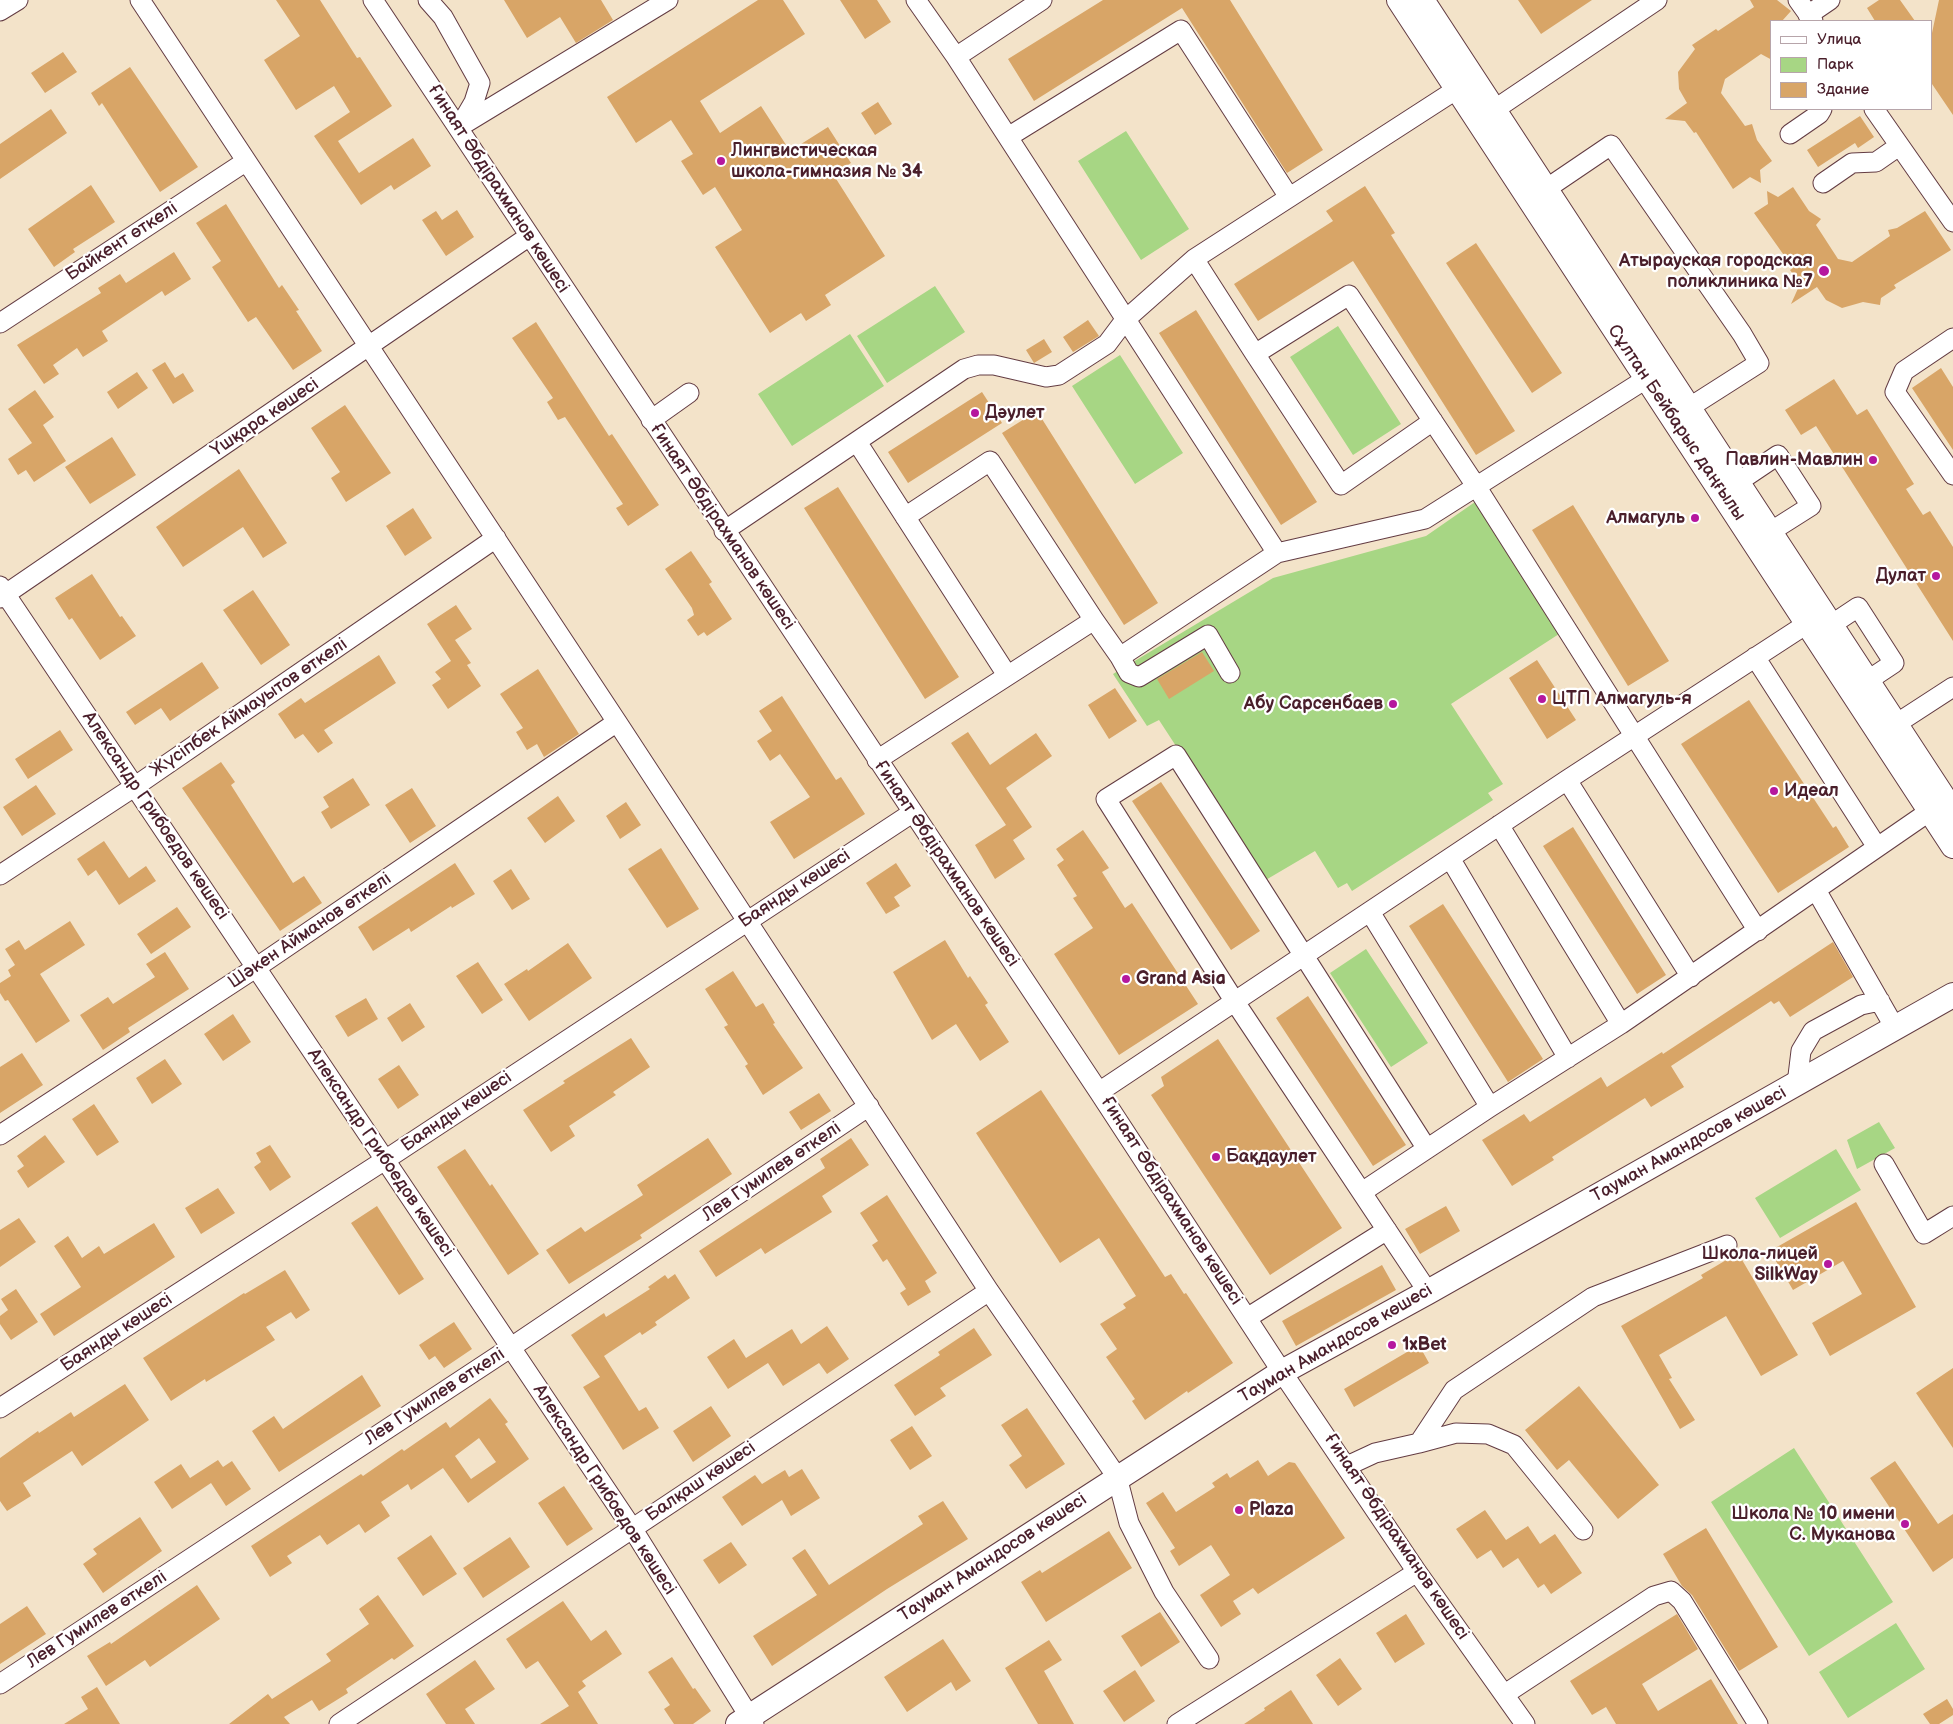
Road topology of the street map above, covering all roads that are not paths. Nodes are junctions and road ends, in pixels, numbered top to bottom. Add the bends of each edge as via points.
1 (140, 0) edge
2 (373, 0) edge
3 (428, 0) edge
4 (668, 0) edge
5 (916, 0) edge
6 (1042, 0) edge
7 (1399, 0) edge
8 (1658, 0) edge
9 (1830, 0) edge
10 (1429, 3) edge
11 (1806, 12) edge
12 (956, 57) junction
13 (1465, 84) junction
14 (1821, 110) edge
15 (1875, 110) edge
16 (1486, 116) junction
17 (459, 128) junction
18 (1790, 134) dead end
19 (1008, 137) junction
20 (1900, 146) junction
21 (245, 162) junction
22 (1823, 183) dead end
23 (1546, 189) junction
24 (1289, 196) junction
25 (1953, 222) edge
26 (528, 237) junction
27 (1194, 259) junction
28 (1125, 320) junction
29 (0, 323) edge
30 (1953, 338) edge
31 (368, 348) junction
32 (1255, 354) junction
33 (1655, 373) junction
34 (688, 393) dead end
35 (1690, 407) junction
36 (651, 420) junction
37 (1433, 421) junction
38 (857, 442) junction
39 (1953, 475) edge
40 (1738, 482) junction
41 (1476, 486) junction
42 (905, 517) junction
43 (724, 531) junction
44 (1770, 532) junction
45 (496, 538) junction
46 (1277, 553) junction
47 (2, 593) edge
48 (1094, 620) junction
49 (1821, 620) junction
50 (1120, 657) junction
51 (1756, 657) junction
52 (1230, 673) dead end
53 (1007, 675) junction
54 (1867, 681) junction
55 (1953, 687) edge
56 (618, 722) junction
57 (1896, 724) junction
58 (1634, 736) junction
59 (877, 760) junction
60 (1567, 780) junction
61 (134, 787) junction
62 (1941, 811) edge
63 (912, 813) junction
64 (1499, 825) junction
65 (1953, 846) edge
66 (1877, 847) junction
67 (1450, 858) junction
68 (0, 875) edge
69 (1816, 890) junction
70 (1370, 912) junction
71 (746, 921) junction
72 (1758, 931) junction
73 (1304, 955) junction
74 (257, 967) junction
75 (1691, 977) junction
76 (1952, 998) edge
77 (1880, 1001) junction
78 (1235, 1002) junction
79 (1621, 1024) junction
80 (1895, 1028) junction
81 (1568, 1058) junction
82 (1797, 1084) junction
83 (1100, 1092) junction
84 (869, 1106) junction
85 (1490, 1107) junction
86 (0, 1136) edge
87 (1427, 1148) junction
88 (385, 1160) junction
89 (1884, 1164) dead end
90 (1362, 1192) junction
91 (1953, 1216) edge
92 (1387, 1230) junction
93 (1727, 1245) dead end
94 (989, 1291) junction
95 (1428, 1292) junction
96 (1247, 1318) junction
97 (510, 1348) junction
98 (1282, 1372) junction
99 (0, 1408) edge
100 (1419, 1443) junction
101 (1348, 1466) junction
102 (1117, 1477) junction
103 (632, 1528) junction
104 (1583, 1530) dead end
105 (1418, 1572) junction
106 (1209, 1659) dead end
107 (0, 1684) edge
108 (1505, 1694) junction
109 (747, 1722) edge
110 (339, 1724) edge
111 (1178, 1724) edge
112 (1525, 1724) edge
113 (1758, 1724) edge

1 - 21 street
2 - 17 street, Ғинаят Әбдірахманов көшесі
3 - 17 street via 443,17 480,83 474,102
4 - 17 street
5 - 12 street
6 - 12 street
7 - 13 main road, Сұлтан Бейбарыс даңғылы
8 - 16 street
9 - 11 street
10 - 13 main road, Сұлтан Бейбарыс даңғылы
12 - 19 street
13 - 16 main road, Сұлтан Бейбарыс даңғылы
13 - 24 street
14 - 18 street
15 - 20 street
16 - 23 main road, Сұлтан Бейбарыс даңғылы
16 - 33 main road, Сұлтан Бейбарыс даңғылы
17 - 26 street, Ғинаят Әбдірахманов көшесі
19 - 24 street via 1181,30
19 - 28 street
20 - 22 street via 1876,162 1852,163
20 - 25 street
21 - 29 street, Байкент өткелі
21 - 31 street
23 - 33 main road, Сұлтан Бейбарыс даңғылы
23 - 35 street via 1612,145 1742,334 1760,364
24 - 27 street
26 - 31 street, Үшқара көшесі
26 - 36 street, Ғинаят Әбдірахманов көшесі
27 - 28 street
27 - 32 street
28 - 38 street via 1107,344 1059,375 1046,377 994,365 964,369
28 - 46 street
30 - 39 street via 1904,371 1896,392
31 - 45 street
31 - 47 street, Үшқара көшесі
32 - 37 street via 1350,294
32 - 37 street via 1342,485
33 - 35 main road, Сұлтан Бейбарыс даңғылы
33 - 41 street
33 - 49 main road, Сұлтан Бейбарыс даңғылы
34 - 36 street
35 - 40 main road, Сұлтан Бейбарыс даңғылы
36 - 43 street, Ғинаят Әбдірахманов көшесі
37 - 41 street
38 - 42 street
38 - 43 street
40 - 44 main road, Сұлтан Бейбарыс даңғылы
40 - 44 street via 1778,455 1797,484 1811,506
41 - 46 street via 1425,519
41 - 58 street
42 - 48 street via 990,461
42 - 53 street
43 - 59 street, Ғинаят Әбдірахманов көшесі
44 - 49 main road, Сұлтан Бейбарыс даңғылы
45 - 56 street
45 - 61 street, Жүсіпбек Аймауытов өткелі
46 - 50 street
47 - 61 street, Александр Грибоедов көшесі
48 - 50 street
48 - 53 street
49 - 51 street
49 - 54 main road, Сұлтан Бейбарыс даңғылы
49 - 54 street via 1858,607 1894,663
49 - 62 main road, Сұлтан Бейбарыс даңғылы
50 - 52 street via 1129,673 1139,677 1208,635
51 - 58 street
51 - 66 street
53 - 59 street
54 - 57 main road, Сұлтан Бейбарыс даңғылы
55 - 57 street
56 - 71 street
56 - 74 street, Шәкен Айманов өткелі
57 - 62 main road, Сұлтан Бейбарыс даңғылы
58 - 60 street
58 - 72 street
59 - 63 street, Ғинаят Әбдірахманов көшесі
60 - 64 street
60 - 75 street
61 - 68 street, Жүсіпбек Аймауытов өткелі
61 - 74 street, Александр Грибоедов көшесі
62 - 65 main road, Сұлтан Бейбарыс даңғылы
62 - 66 street
63 - 71 street, Баянды көшесі
63 - 83 street, Ғинаят Әбдірахманов көшесі
64 - 67 street
64 - 79 street
66 - 69 street
67 - 70 street
67 - 81 street
69 - 72 street
69 - 77 street
70 - 73 street
70 - 85 street
71 - 84 street
71 - 88 street, Баянды көшесі
72 - 75 street
73 - 78 street
73 - 78 street via 1176,755 1106,799
73 - 87 street
74 - 86 street, Шәкен Айманов өткелі
74 - 88 street, Александр Грибоедов көшесі
75 - 79 street
76 - 80 main road, Тауман Амандосов көшесі
77 - 80 street
77 - 82 street via 1861,1005 1812,1031 1801,1051
78 - 83 street
78 - 90 street
79 - 81 street
80 - 82 main road, Тауман Амандосов көшесі
81 - 85 street
82 - 95 main road, Тауман Амандосов көшесі
83 - 96 street, Ғинаят Әбдірахманов көшесі
84 - 94 street
84 - 97 street, Лев Гумилев өткелі
85 - 87 street
87 - 90 street
88 - 97 street, Александр Грибоедов көшесі
88 - 99 street, Баянды көшесі
89 - 91 street via 1924,1234
90 - 92 street
92 - 95 street
92 - 96 street
93 - 100 street via 1593,1297 1454,1390
94 - 102 street
94 - 103 street, Балқаш көшесі
95 - 98 main road, Тауман Амандосов көшесі
96 - 98 street, Ғинаят Әбдірахманов көшесі
97 - 103 street, Александр Грибоедов көшесі
97 - 107 street, Лев Гумилев өткелі
98 - 101 street, Ғинаят Әбдірахманов көшесі
98 - 102 main road, Тауман Амандосов көшесі
100 - 101 street via 1375,1453
100 - 104 street via 1456,1433 1488,1434 1514,1445
101 - 105 street, Ғинаят Әбдірахманов көшесі
102 - 106 street via 1128,1523 1164,1592
102 - 109 main road, Тауман Амандосов көшесі
103 - 109 street, Александр Грибоедов көшесі
103 - 110 street, Балқаш көшесі
105 - 108 street, Ғинаят Әбдірахманов көшесі
105 - 111 street
108 - 112 street, Ғинаят Әбдірахманов көшесі
108 - 113 street via 1654,1596 1671,1591 1682,1601

